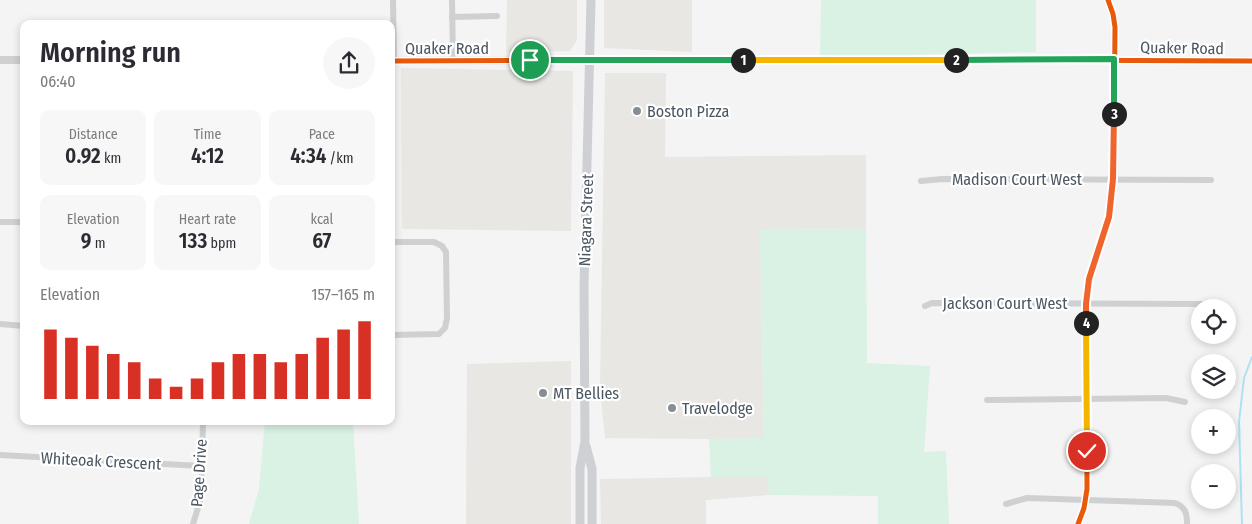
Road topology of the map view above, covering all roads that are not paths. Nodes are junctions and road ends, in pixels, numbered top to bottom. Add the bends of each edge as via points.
1 (393, 0) edge
2 (452, 0) edge
3 (591, 0) edge
4 (1108, 0) edge
5 (497, 16) dead end
6 (452, 17) junction
7 (393, 20) edge
8 (1114, 59) junction
9 (0, 60) edge
10 (20, 60) edge
11 (453, 60) junction
12 (590, 60) junction
13 (395, 61) edge
14 (1252, 61) edge
15 (1113, 179) junction
16 (1211, 180) dead end
17 (921, 181) dead end
18 (0, 222) edge
19 (20, 222) edge
20 (395, 242) edge
21 (1086, 304) junction
22 (1191, 304) edge
23 (925, 306) dead end
24 (0, 324) edge
25 (20, 326) edge
26 (395, 335) edge
27 (987, 400) dead end
28 (1086, 400) junction
29 (1185, 402) dead end
30 (203, 425) edge
31 (585, 441) junction
32 (0, 455) edge
33 (202, 466) junction
34 (1086, 500) junction
35 (1006, 504) dead end
36 (193, 524) edge
37 (580, 524) edge
38 (592, 524) edge
39 (1078, 524) edge
40 (1187, 524) edge

1 - 7 street
2 - 6 street
3 - 12 main road, Niagara Street
4 - 8 street via 1114,20
5 - 6 street
6 - 11 street
8 - 12 street, Quaker Road
8 - 14 street, Quaker Road
8 - 15 street
9 - 10 street
11 - 12 street, Quaker Road
11 - 13 street, Quaker Road
12 - 31 main road, Niagara Street via 584,286
15 - 16 street, Madison Court West
15 - 17 street, Madison Court West via 942,178
15 - 21 street via 1109,217 1089,279
18 - 19 street
20 - 26 street via 434,242 442,246 446,252 447,318 445,328 439,334
21 - 22 street, Jackson Court West
21 - 23 street, Jackson Court West via 932,303
21 - 28 street
24 - 25 street
27 - 28 street
28 - 29 street via 1166,398
28 - 34 street
30 - 33 street, Page Drive
31 - 37 main road, Niagara Street via 580,468
31 - 38 main road, Niagara Street via 592,469
32 - 33 street, Whiteoak Crescent
33 - 36 street, Page Drive via 199,506
34 - 35 street via 1027,498
34 - 39 street
34 - 40 street via 1175,503 1186,512

